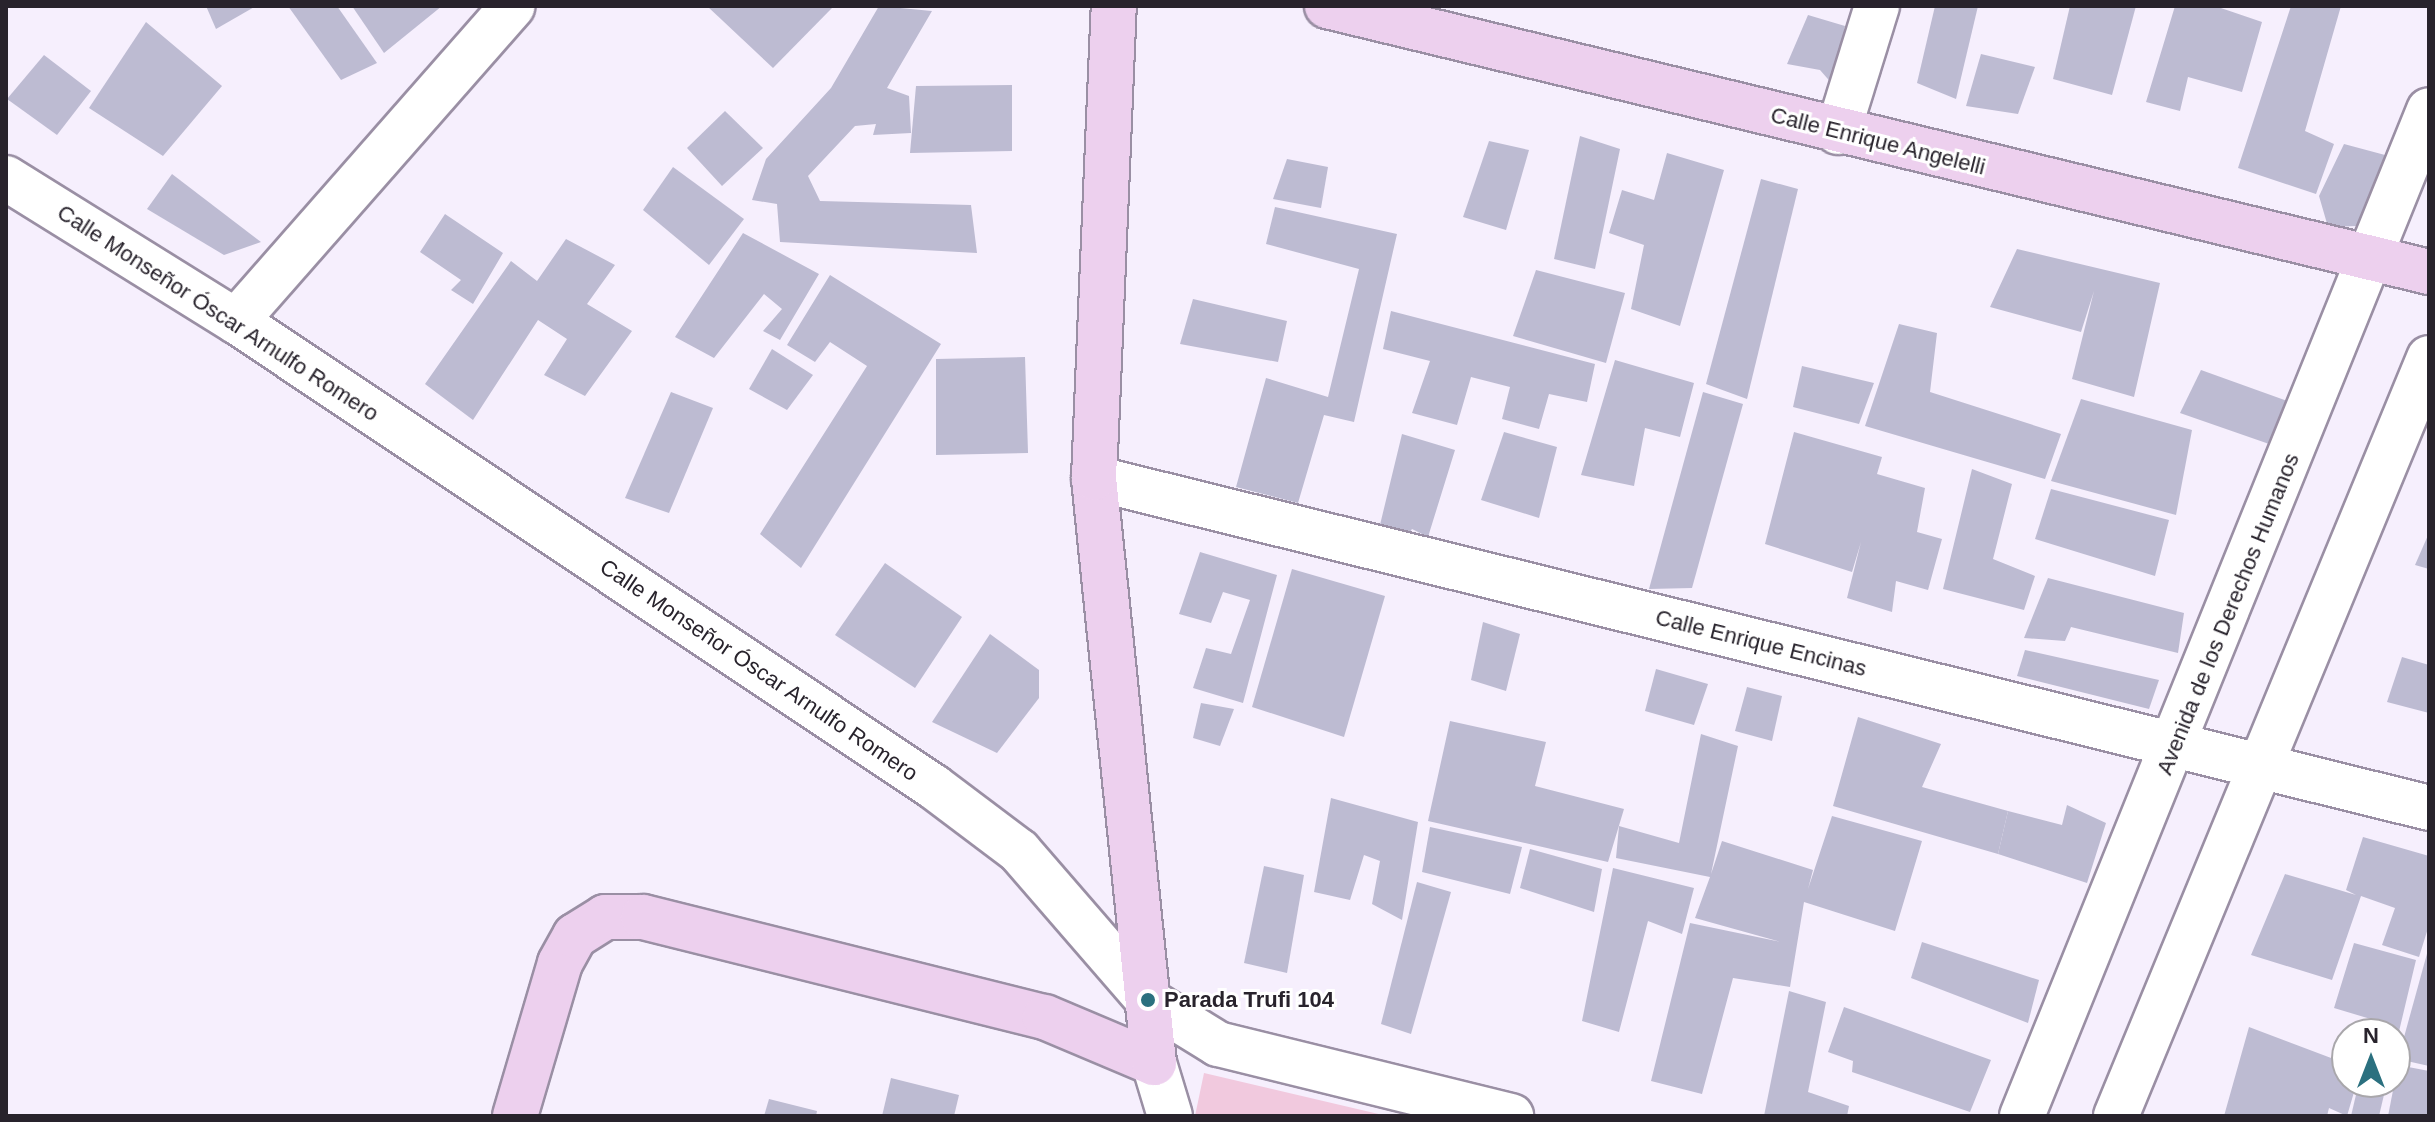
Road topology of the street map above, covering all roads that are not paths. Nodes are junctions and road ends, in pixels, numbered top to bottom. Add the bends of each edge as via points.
1 (513, 6) edge
2 (1114, 6) edge
3 (1327, 6) edge
4 (1877, 6) edge
5 (2429, 110) edge
6 (1838, 132) junction
7 (6, 178) edge
8 (2369, 262) junction
9 (2429, 272) edge
10 (236, 321) junction
11 (2429, 358) edge
12 (1094, 478) junction
13 (2175, 746) junction
14 (2263, 768) junction
15 (2429, 808) edge
16 (1150, 1002) junction
17 (1154, 1063) junction
18 (515, 1116) edge
19 (1170, 1116) edge
20 (1511, 1116) edge
21 (2022, 1116) edge
22 (2116, 1116) edge

1 - 10 street
2 - 12 street
3 - 6 street, Calle Enrique Angelelli
4 - 6 street
5 - 8 street, Avenida de los Derechos Humanos
6 - 8 street, Calle Enrique Angelelli
7 - 10 street, Calle Monseñor Óscar Arnulfo Romero
8 - 9 street, Calle Enrique Angelelli
8 - 13 street, Avenida de los Derechos Humanos
10 - 16 street, Calle Monseñor Óscar Arnulfo Romero via 934,787 1019,851
11 - 14 street
12 - 13 street, Calle Enrique Encinas
12 - 16 street
13 - 14 street, Calle Enrique Encinas
13 - 21 street, Avenida de los Derechos Humanos
14 - 15 street, Calle Enrique Encinas
14 - 22 street
16 - 17 street
16 - 20 street, Calle Monseñor Óscar Arnulfo Romero via 1218,1044
17 - 18 street via 1045,1017 643,917 605,917 575,936 560,963
17 - 19 street

